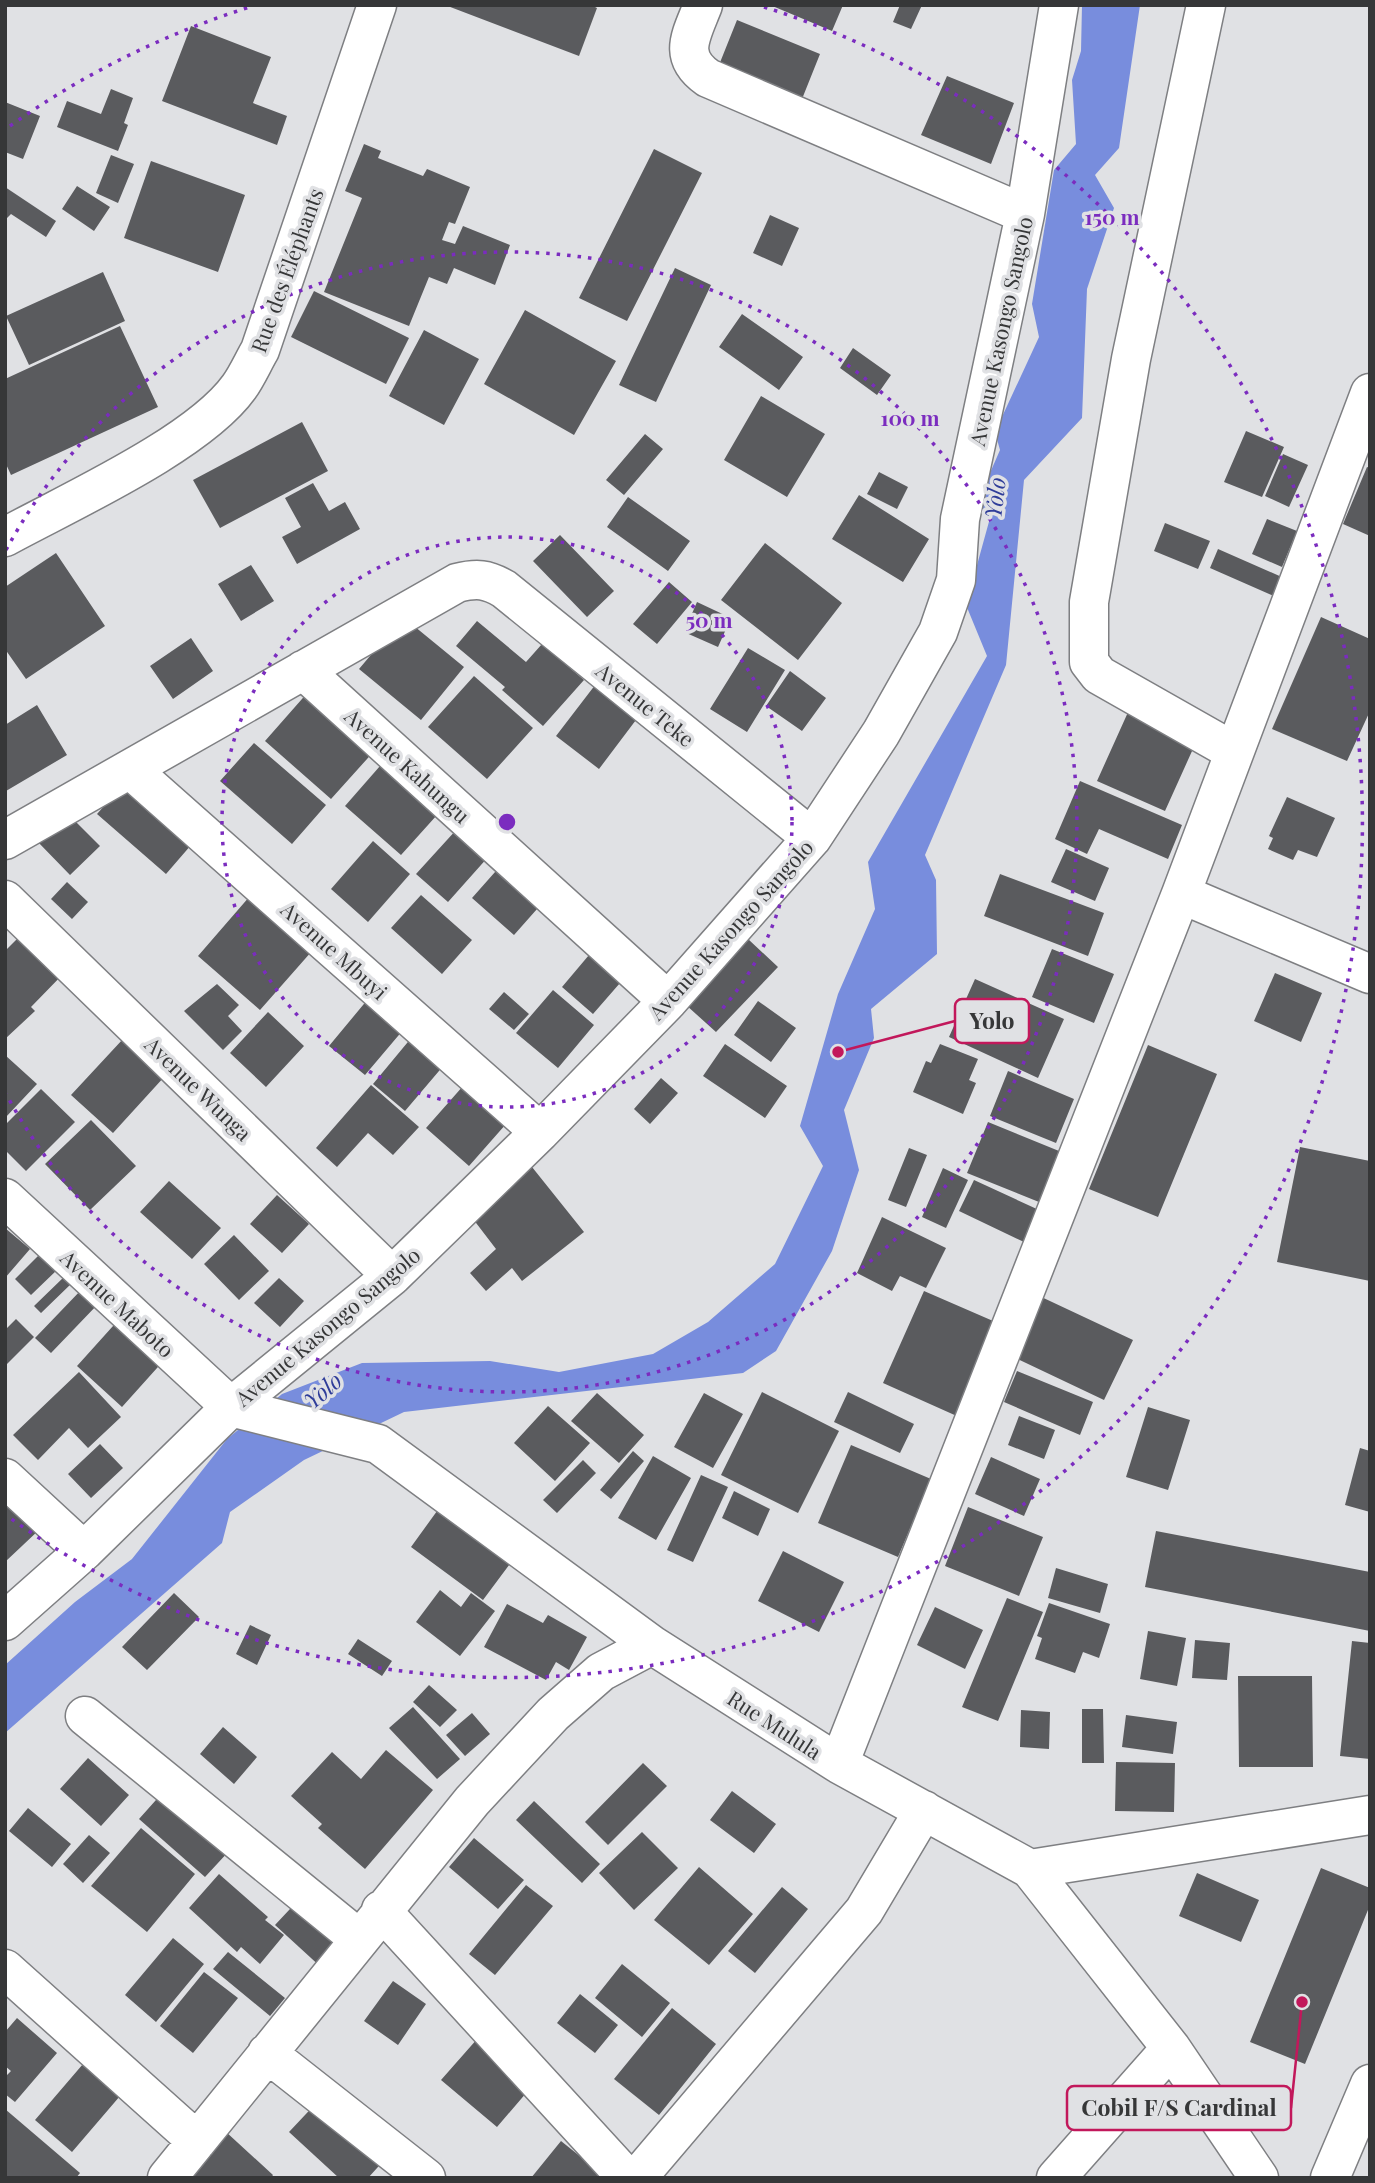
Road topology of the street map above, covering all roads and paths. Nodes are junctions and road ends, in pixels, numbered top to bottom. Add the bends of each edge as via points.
1 (377, 5) edge
2 (703, 5) edge
3 (1059, 5) edge
4 (1206, 5) edge
5 (1025, 214) junction
6 (1370, 393) edge
7 (5, 537) edge
8 (303, 670) junction
9 (1233, 751) junction
10 (131, 769) junction
11 (812, 838) junction
12 (5, 840) edge
13 (1181, 894) junction
14 (5, 900) edge
15 (1370, 974) edge
16 (667, 1002) junction
17 (540, 1132) junction
18 (5, 1198) edge
19 (392, 1276) junction
20 (231, 1407) junction
21 (5, 1478) edge
22 (84, 1551) junction
23 (5, 1621) edge
24 (652, 1645) junction
25 (85, 1716) dead end
26 (839, 1764) junction
27 (924, 1810) junction
28 (1370, 1815) edge
29 (1030, 1870) junction
30 (370, 1924) junction
31 (5, 1969) edge
32 (1171, 2048) junction
33 (267, 2053) junction
34 (1370, 2084) edge
35 (197, 2141) junction
36 (167, 2178) edge
37 (426, 2178) edge
38 (627, 2178) edge
39 (637, 2178) edge
40 (1056, 2178) edge
41 (1259, 2178) edge
42 (1330, 2178) edge

1 - 7 street, Rue des Éléphants via 260,350 239,387 211,416 147,459
2 - 5 street via 688,54 692,67 708,78
3 - 5 street, Avenue Kasongo Sangolo
4 - 9 street via 1131,359 1089,602 1089,662 1100,675
5 - 11 street, Avenue Kasongo Sangolo via 960,519 956,580 938,632 881,733
6 - 9 street
8 - 10 street
8 - 11 street, Avenue Teke via 457,583 475,578 490,581
8 - 16 street, Avenue Kahungu
9 - 13 street
10 - 12 street
10 - 17 street, Avenue Mbuyi
11 - 16 street, Avenue Kasongo Sangolo
13 - 15 street
13 - 26 street
14 - 19 street, Avenue Wunga
16 - 17 street, Avenue Kasongo Sangolo
17 - 19 street, Avenue Kasongo Sangolo
18 - 20 street, Avenue Maboto
19 - 20 street, Avenue Kasongo Sangolo
20 - 22 street, Avenue Kasongo Sangolo
20 - 24 street, Rue Mulula via 378,1444
21 - 22 street
22 - 23 street, Avenue Kasongo Sangolo
24 - 26 street, Rue Mulula
24 - 30 street via 601,1672 553,1714 472,1801
25 - 30 street
26 - 27 street, Rue Mulula
27 - 29 street, Rue Mulula
27 - 39 street via 864,1911
28 - 29 street
29 - 32 street
30 - 33 street
30 - 38 street
31 - 35 street
32 - 40 street
32 - 41 street
33 - 35 street
33 - 37 street
34 - 42 street
35 - 36 street

